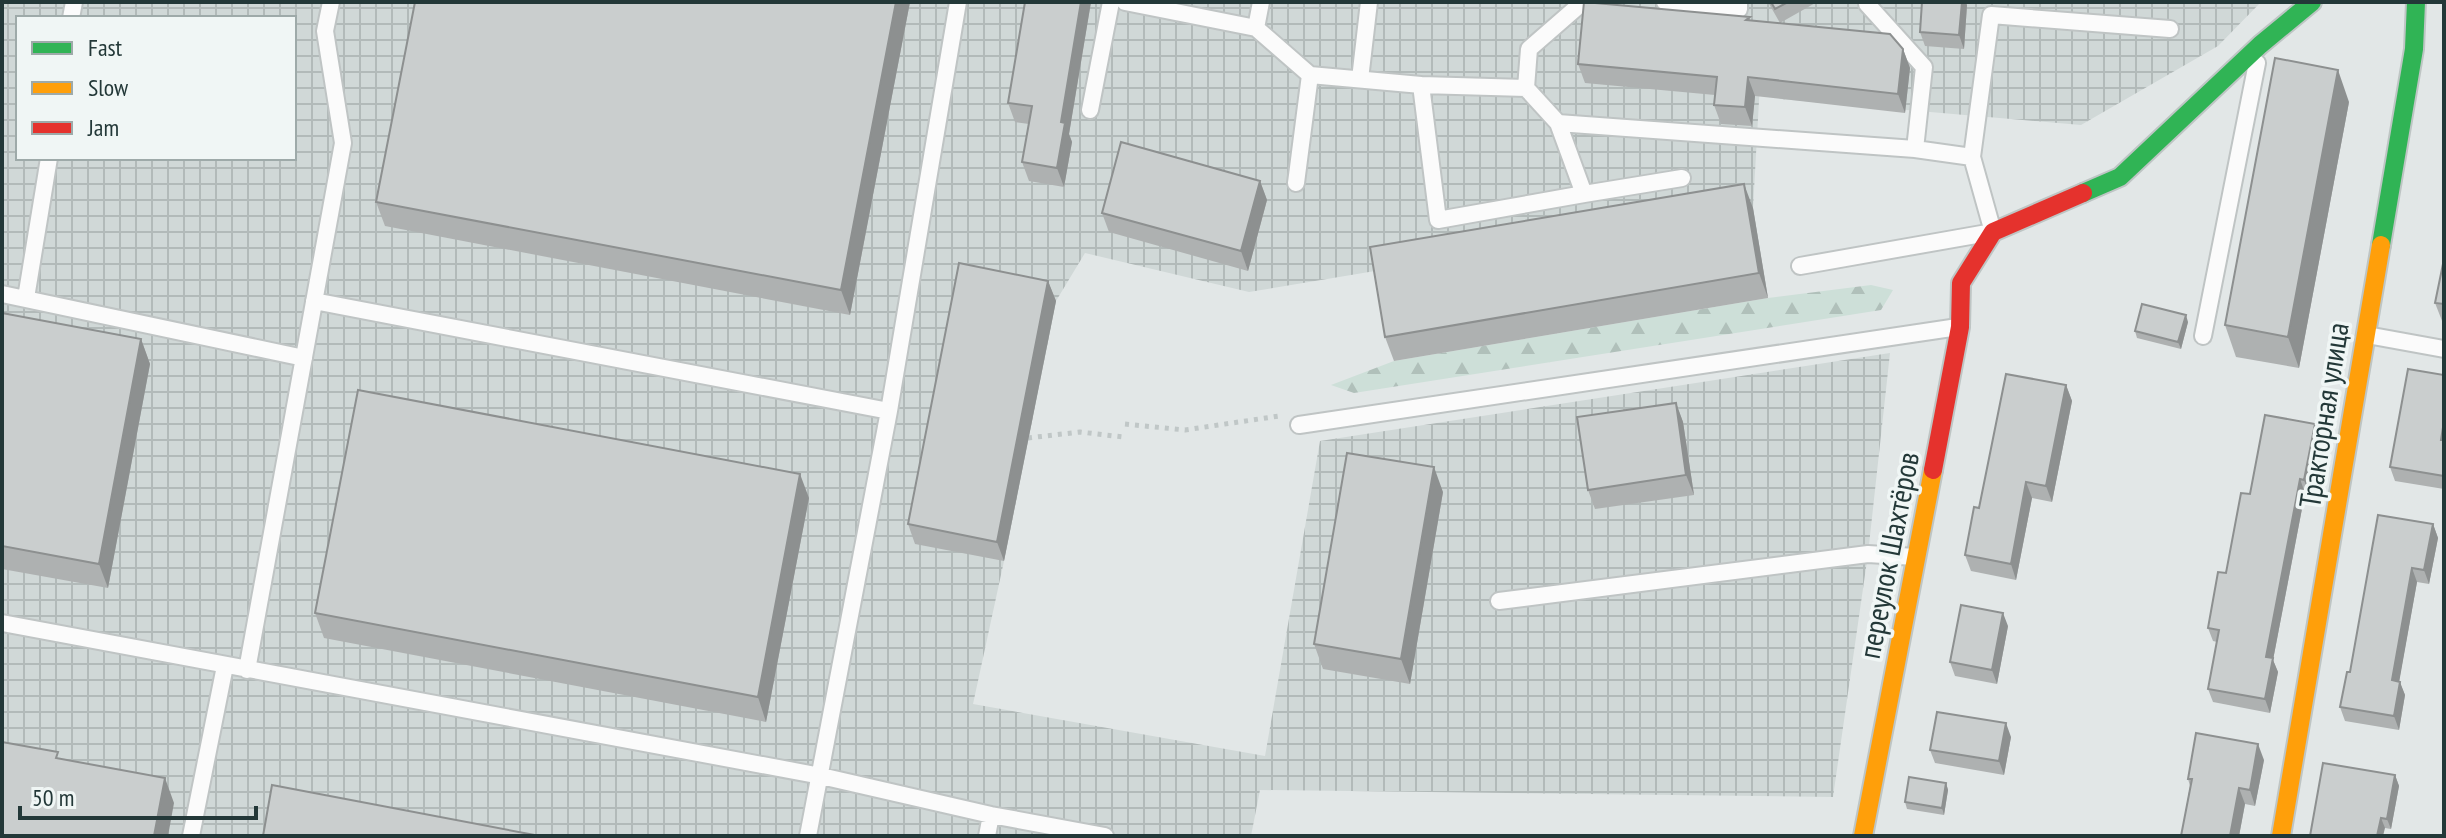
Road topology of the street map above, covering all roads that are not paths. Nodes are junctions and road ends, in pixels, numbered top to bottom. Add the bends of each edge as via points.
1 (331, 2) edge
2 (958, 2) edge
3 (1111, 2) edge
4 (1125, 2) edge
5 (1261, 2) edge
6 (1369, 2) edge
7 (1583, 2) edge
8 (1665, 2) edge
9 (1739, 2) edge
10 (2312, 2) edge
11 (2416, 2) edge
12 (1867, 4) dead end
13 (1256, 28) junction
14 (2170, 29) dead end
15 (2260, 45) junction
16 (1310, 75) junction
17 (1360, 79) junction
18 (1421, 85) junction
19 (1526, 88) junction
20 (1090, 110) dead end
21 (1558, 123) junction
22 (1915, 149) junction
23 (1972, 157) junction
24 (49, 160) edge
25 (1682, 178) dead end
26 (1296, 183) dead end
27 (1584, 194) junction
28 (1993, 232) junction
29 (1800, 266) dead end
30 (2, 294) edge
31 (26, 298) junction
32 (314, 301) junction
33 (1960, 327) junction
34 (2364, 335) junction
35 (2203, 336) dead end
36 (2444, 349) edge
37 (304, 358) junction
38 (889, 411) junction
39 (1299, 425) dead end
40 (1916, 557) junction
41 (1499, 601) dead end
42 (2, 623) edge
43 (225, 666) junction
44 (247, 670) junction
45 (821, 776) junction
46 (991, 815) junction
47 (191, 836) edge
48 (808, 836) edge
49 (987, 836) edge
50 (1105, 836) edge
51 (1863, 836) edge
52 (2281, 836) edge

1 - 32 lane via 325,31 343,143
2 - 38 lane
3 - 20 lane
4 - 13 lane
5 - 13 lane
6 - 17 lane
7 - 19 lane via 1529,49
8 - 9 lane via 1739,9
10 - 15 street
11 - 34 street, Тракторная улица via 2414,49
12 - 22 lane via 1924,67
13 - 16 lane
14 - 23 lane via 1991,15
15 - 28 street via 2120,177
15 - 35 lane
16 - 17 lane
16 - 26 lane
17 - 18 lane
18 - 19 lane
18 - 27 lane via 1438,220
19 - 21 lane
21 - 22 lane
21 - 27 lane
22 - 23 lane
23 - 28 lane
24 - 31 lane
25 - 27 lane
28 - 29 lane
28 - 33 street, переулок Шахтёров via 1961,283
30 - 31 lane
31 - 37 lane
32 - 37 lane
32 - 38 lane
33 - 39 lane
33 - 40 street, переулок Шахтёров
34 - 36 lane
34 - 52 street, Тракторная улица
37 - 44 lane
38 - 45 lane
40 - 41 lane via 1868,554
40 - 51 street, переулок Шахтёров
42 - 43 lane
43 - 44 lane
43 - 47 lane
44 - 45 lane
45 - 46 lane
45 - 48 lane
46 - 49 lane
46 - 50 lane

